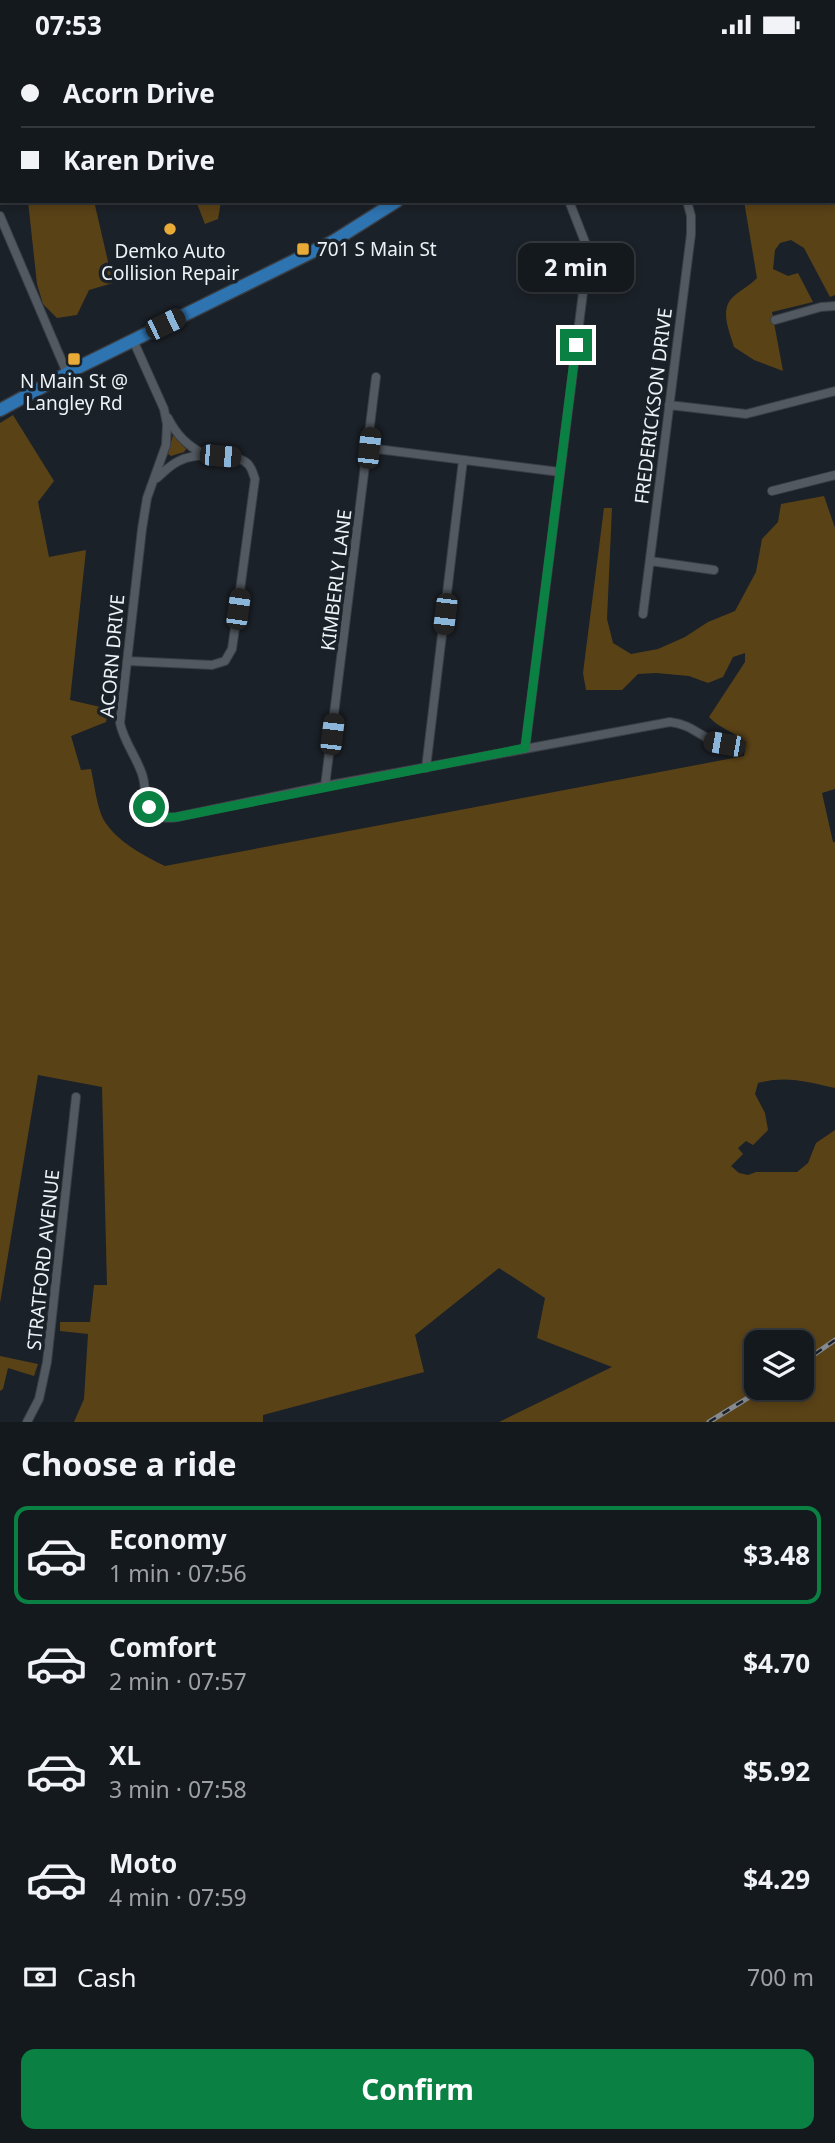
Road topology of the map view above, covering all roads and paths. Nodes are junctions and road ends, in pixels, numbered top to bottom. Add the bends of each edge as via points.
1 (394, 203) edge
2 (570, 203) edge
3 (688, 203) edge
4 (0, 216) edge
5 (835, 306) edge
6 (775, 320) dead end
7 (134, 339) junction
8 (66, 373) junction
9 (376, 377) dead end
10 (835, 391) edge
11 (669, 405) junction
12 (164, 409) junction
13 (0, 410) edge
14 (369, 448) junction
15 (206, 455) junction
16 (463, 460) junction
17 (560, 472) junction
18 (835, 475) edge
19 (153, 481) junction
20 (772, 491) dead end
21 (650, 561) junction
22 (714, 570) dead end
23 (643, 614) dead end
24 (128, 661) junction
25 (724, 744) dead end
26 (525, 748) junction
27 (426, 768) junction
28 (325, 786) junction
29 (76, 1097) dead end
30 (27, 1422) edge

1 - 7 main road via 332,242
2 - 17 street via 584,242 586,269
3 - 11 street, FREDERICKSON DRIVE via 691,234
4 - 8 street
5 - 6 street
7 - 8 main road
7 - 12 street, ACORN DRIVE
8 - 13 main road
9 - 14 street, KIMBERLY LANE
10 - 11 street via 746,414
11 - 21 street, FREDERICKSON DRIVE
12 - 15 street via 177,434
12 - 19 street, ACORN DRIVE via 166,445
14 - 16 street
14 - 28 street, KIMBERLY LANE
15 - 19 street via 178,461
15 - 24 street via 247,463 255,479 232,649 225,661 212,665
16 - 17 street
16 - 27 street
17 - 26 street
18 - 20 street
19 - 24 street, ACORN DRIVE via 142,529
21 - 22 street
21 - 23 street, FREDERICKSON DRIVE
24 - 28 street, ACORN DRIVE via 120,723 142,774 149,807 156,815 177,817
25 - 26 street, ACORN DRIVE via 710,741 684,723 670,722
26 - 27 street, ACORN DRIVE
27 - 28 street, ACORN DRIVE
29 - 30 street, STRATFORD AVENUE via 47,1362 39,1399

